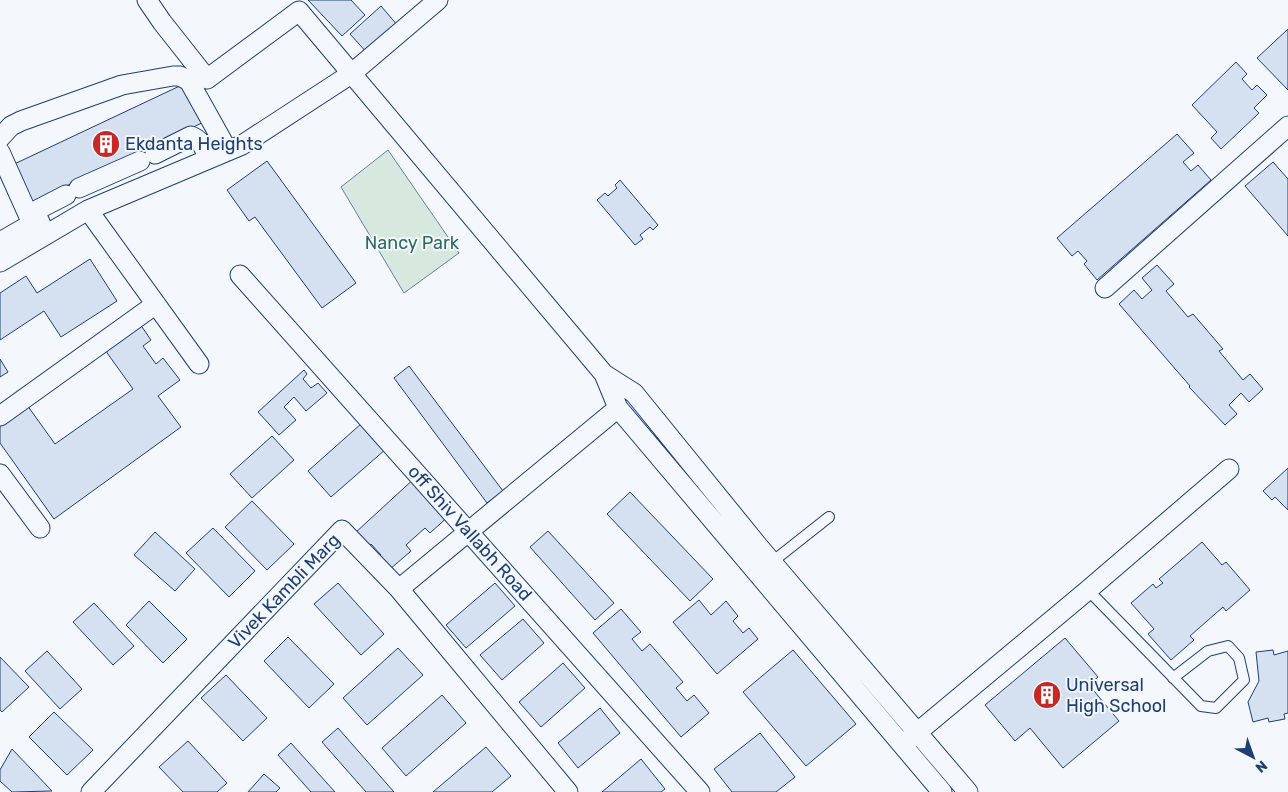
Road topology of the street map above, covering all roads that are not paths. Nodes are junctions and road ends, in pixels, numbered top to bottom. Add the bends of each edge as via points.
1 (147, 0) edge
2 (433, 1) edge
3 (351, 74) junction
4 (1288, 126) edge
5 (0, 138) edge
6 (228, 150) junction
7 (0, 152) edge
8 (209, 158) junction
9 (110, 174) junction
10 (0, 180) edge
11 (121, 196) junction
12 (88, 210) junction
13 (28, 236) edge
14 (0, 262) edge
15 (240, 275) dead end
16 (1105, 288) dead end
17 (156, 304) junction
18 (199, 364) dead end
19 (604, 374) junction
20 (618, 408) junction
21 (0, 416) edge
22 (1229, 469) dead end
23 (0, 474) edge
24 (830, 516) dead end
25 (40, 528) dead end
26 (468, 531) junction
27 (772, 562) junction
28 (398, 588) junction
29 (1088, 590) junction
30 (1173, 678) junction
31 (917, 732) junction
32 (902, 746) junction
33 (91, 792) edge
34 (568, 792) edge
35 (700, 792) edge
36 (942, 792) edge
37 (968, 792) edge

1 - 3 street via 207,79 299,11
2 - 3 street
3 - 6 street via 242,145
3 - 19 street
4 - 16 street
5 - 6 street via 11,126 22,121 122,85 180,76 189,81
6 - 8 street
7 - 13 street
8 - 9 street via 201,142 192,136
8 - 11 street
9 - 11 street
9 - 13 street via 36,209
10 - 13 street
11 - 12 street
12 - 13 street
12 - 17 street
13 - 14 street
15 - 26 street, off Shiv Vallabh Road
17 - 18 street
17 - 21 street
19 - 20 street
19 - 27 street via 634,393
20 - 26 street
20 - 32 street
22 - 29 street
23 - 25 street
24 - 27 lane
26 - 28 street
26 - 35 street, off Shiv Vallabh Road
27 - 31 street
28 - 33 street, Vivek Kambli Marg via 342,530
28 - 34 street, Vivek Kambli Marg
29 - 30 lane
29 - 31 street
30 - 30 lane via 1201,706 1216,708 1244,680 1239,658 1228,646 1208,651
31 - 32 street
31 - 37 street
32 - 36 street

